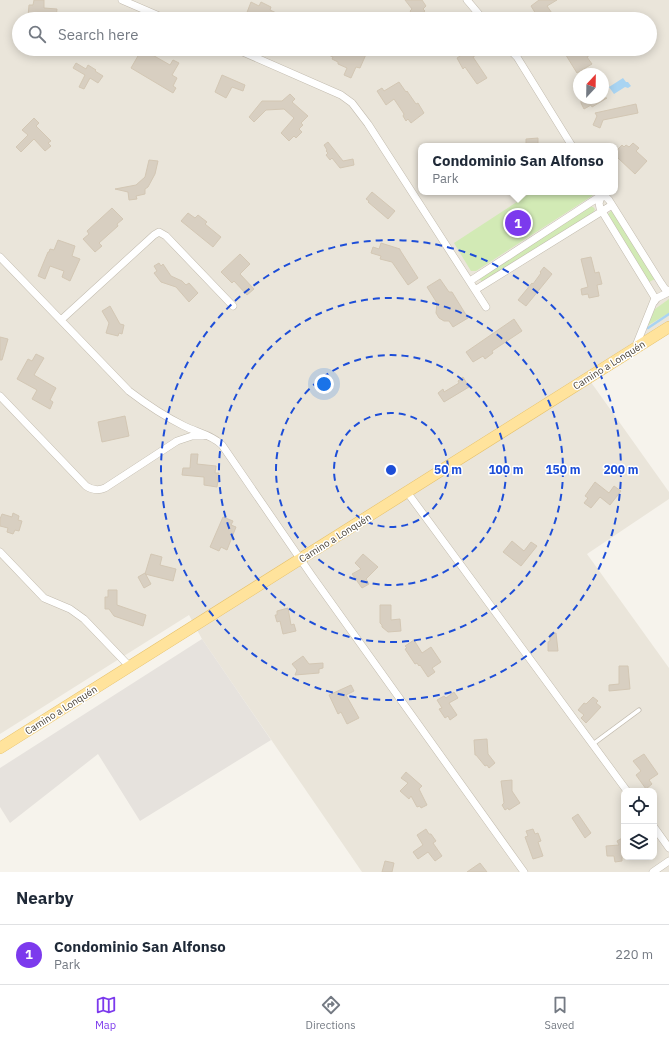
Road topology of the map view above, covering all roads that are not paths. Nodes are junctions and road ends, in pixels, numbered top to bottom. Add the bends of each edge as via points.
1 (122, 0) edge
2 (467, 0) edge
3 (150, 12) edge
4 (477, 12) edge
5 (252, 56) edge
6 (515, 56) edge
7 (570, 143) edge
8 (598, 195) edge
9 (601, 195) edge
10 (603, 195) edge
11 (612, 205) junction
12 (602, 211) junction
13 (0, 257) edge
14 (470, 281) junction
15 (476, 290) junction
16 (669, 292) edge
17 (654, 302) junction
18 (233, 306) dead end
19 (486, 307) dead end
20 (61, 320) junction
21 (669, 327) edge
22 (634, 349) junction
23 (0, 396) edge
24 (205, 436) junction
25 (407, 492) junction
26 (0, 552) edge
27 (301, 559) junction
28 (130, 667) junction
29 (639, 710) dead end
30 (592, 744) junction
31 (0, 748) edge
32 (625, 788) edge
33 (657, 831) edge
34 (669, 848) edge
35 (669, 861) edge
36 (524, 872) edge
37 (653, 872) edge

1 - 3 street
2 - 4 street
5 - 14 street via 332,91 352,103
6 - 7 street
8 - 14 street
9 - 12 street via 599,203
10 - 11 street
11 - 12 street
11 - 16 street
12 - 15 street
12 - 17 street via 653,293
13 - 20 street
14 - 15 street
15 - 19 street
16 - 17 street
17 - 22 street
18 - 20 street via 166,236 159,232
20 - 24 street via 129,391 170,418
21 - 22 main road, Camino a Lonquén
22 - 25 main road, Camino a Lonquén
23 - 24 street via 86,486 94,490 105,488 177,441 192,436
24 - 27 street via 216,440 226,449
25 - 27 main road, Camino a Lonquén
25 - 30 street
26 - 28 street via 44,598 70,609 84,619
27 - 28 main road, Camino a Lonquén
27 - 36 street
28 - 31 main road, Camino a Lonquén
29 - 30 lane
30 - 32 street
33 - 34 street
35 - 37 street

